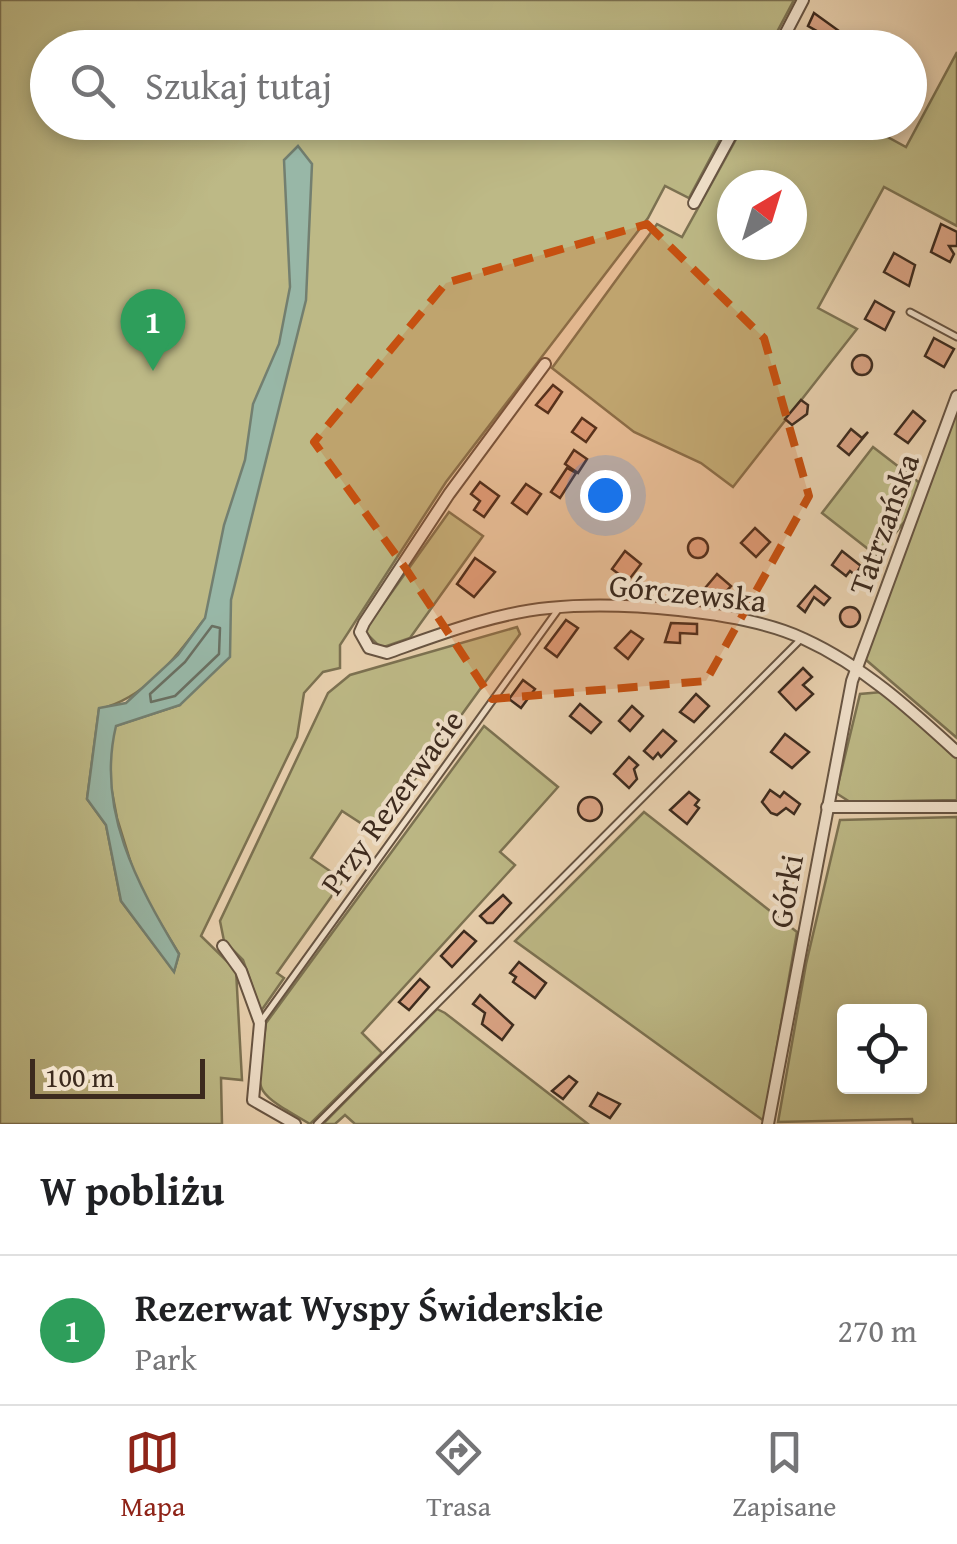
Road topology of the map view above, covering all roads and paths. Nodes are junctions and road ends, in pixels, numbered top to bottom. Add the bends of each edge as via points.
1 (803, 0) edge
2 (787, 30) edge
3 (728, 140) edge
4 (694, 203) dead end
5 (910, 312) dead end
6 (957, 337) edge
7 (546, 364) dead end
8 (957, 396) edge
9 (560, 607) junction
10 (802, 638) junction
11 (857, 668) junction
12 (957, 752) edge
13 (827, 807) junction
14 (957, 807) edge
15 (223, 946) dead end
16 (260, 1022) junction
17 (294, 1124) edge
18 (317, 1124) edge
19 (768, 1124) edge

1 - 2 street
3 - 4 street
5 - 6 lane
7 - 9 street, Górczewska via 364,623 363,641 379,654
8 - 11 street, Tatrzańska
9 - 10 street, Górczewska via 702,614
9 - 16 lane, Przy Rezerwacie
10 - 11 street, Górczewska
10 - 18 lane
11 - 12 street, Górczewska
11 - 13 street, Górki
13 - 14 street
13 - 19 street, Górki
15 - 16 street via 241,971
16 - 17 street via 253,1100

